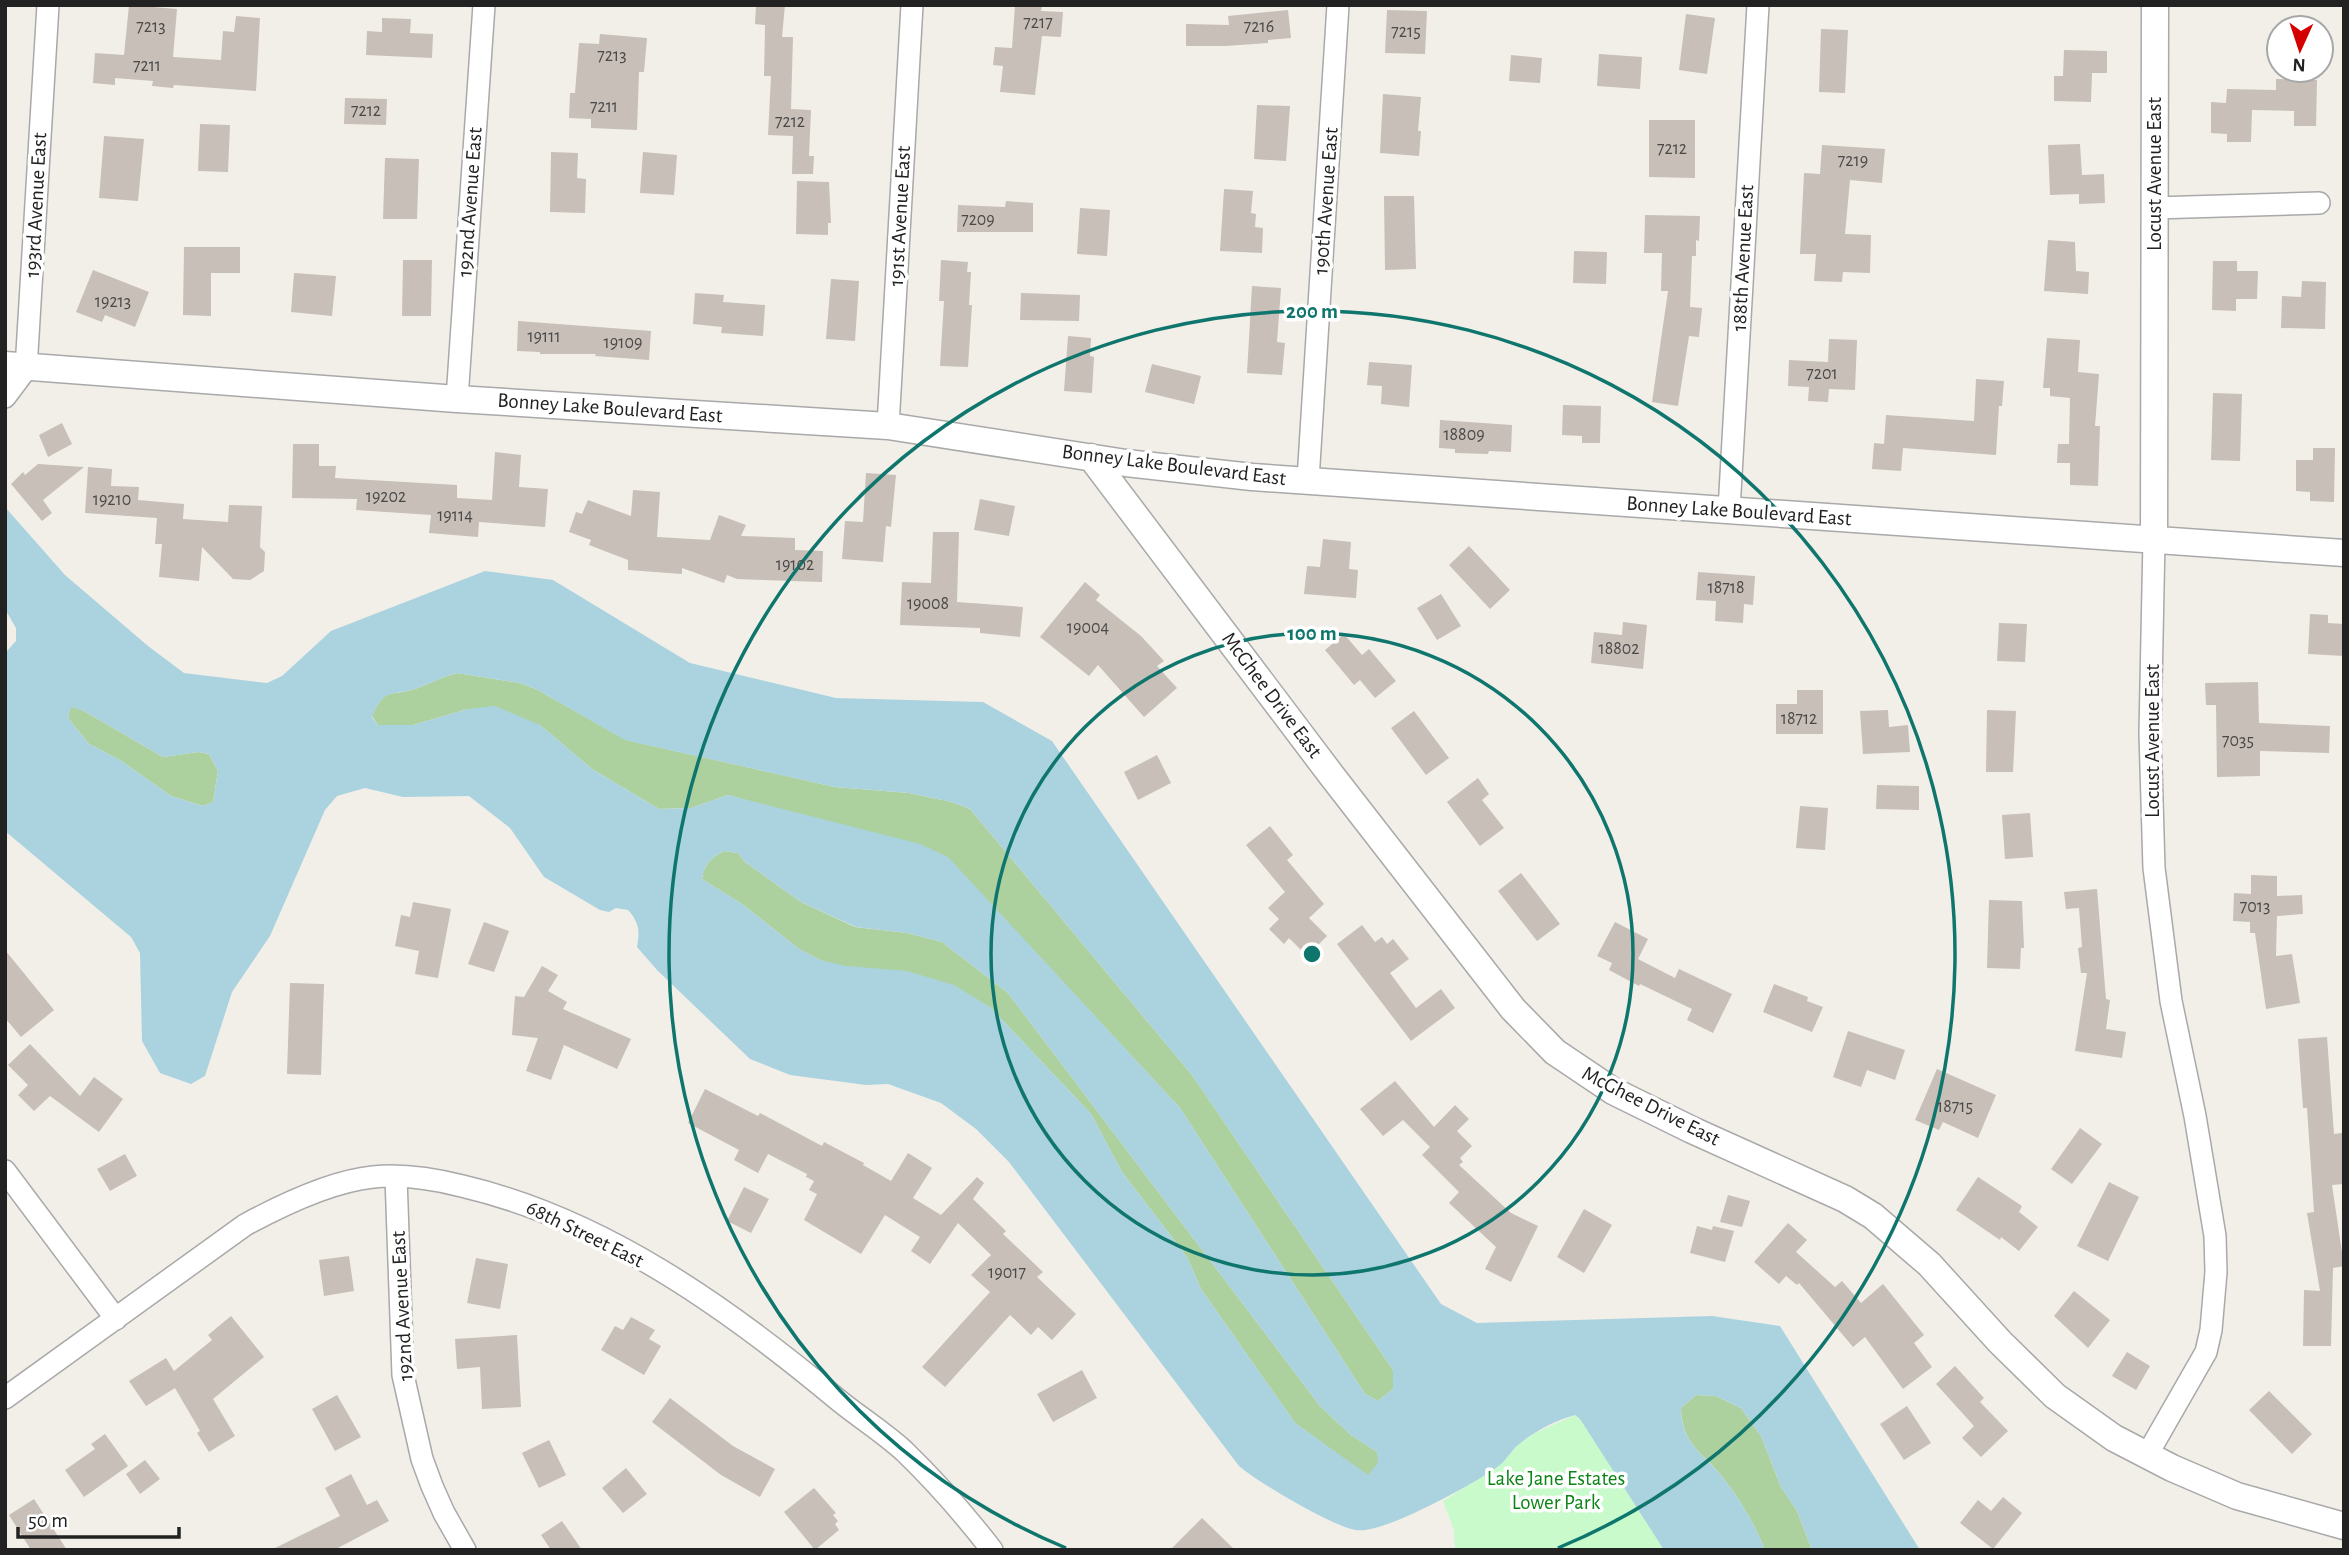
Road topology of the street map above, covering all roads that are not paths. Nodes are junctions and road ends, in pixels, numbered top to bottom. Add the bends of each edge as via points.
1 (48, 5) edge
2 (484, 5) edge
3 (912, 5) edge
4 (1338, 5) edge
5 (1758, 5) edge
6 (2154, 5) edge
7 (2319, 203) dead end
8 (2154, 208) junction
9 (16, 367) edge
10 (5, 397) edge
11 (457, 399) junction
12 (888, 426) junction
13 (1091, 457) junction
14 (1308, 480) junction
15 (1729, 510) junction
16 (2154, 540) junction
17 (2344, 553) edge
18 (5, 1171) edge
19 (396, 1177) junction
20 (116, 1319) junction
21 (5, 1398) edge
22 (2147, 1455) junction
23 (2344, 1526) edge
24 (465, 1550) edge
25 (992, 1550) edge

1 - 9 street, 193rd Avenue East
2 - 11 street, 192nd Avenue East
3 - 12 street, 191st Avenue East
4 - 14 street, 190th Avenue East
5 - 15 street, 188th Avenue East
6 - 8 street, Locust Avenue East
7 - 8 street
8 - 16 street, Locust Avenue East
9 - 10 street
9 - 11 street, Bonney Lake Boulevard East
11 - 12 street, Bonney Lake Boulevard East
12 - 13 street, Bonney Lake Boulevard East
13 - 14 street, Bonney Lake Boulevard East
13 - 22 street, McGhee Drive East via 1534,1033 1613,1090 1873,1216 1929,1264 2055,1395 2089,1422
14 - 15 street, Bonney Lake Boulevard East
15 - 16 street, Bonney Lake Boulevard East
16 - 17 street, Bonney Lake Boulevard East
16 - 22 street, Locust Avenue East via 2150,733 2154,869 2216,1272 2206,1352
18 - 20 street
19 - 20 street, 68th Street East via 342,1184 278,1207 245,1225
19 - 24 street, 192nd Avenue East via 403,1375 425,1468
19 - 25 street, 68th Street East via 448,1182 541,1209 673,1278 901,1448
20 - 21 street
22 - 23 street, McGhee Drive East via 2236,1496

